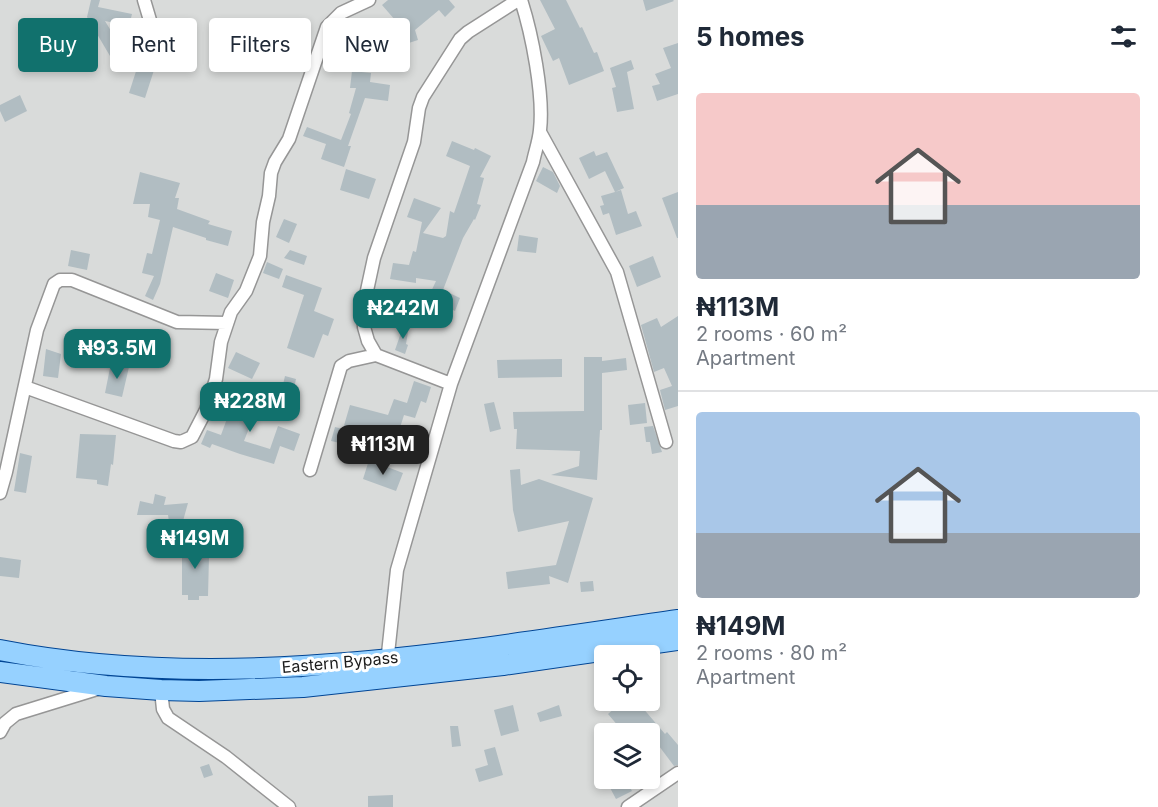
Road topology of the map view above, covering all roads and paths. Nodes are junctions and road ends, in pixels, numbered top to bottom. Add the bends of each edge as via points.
1 (144, 0) edge
2 (369, 0) edge
3 (519, 0) edge
4 (149, 18) edge
5 (540, 132) junction
6 (227, 322) junction
7 (376, 355) junction
8 (451, 384) junction
9 (25, 387) junction
10 (666, 442) dead end
11 (310, 470) dead end
12 (0, 493) edge
13 (678, 620) edge
14 (678, 640) edge
15 (0, 650) edge
16 (387, 668) junction
17 (0, 672) edge
18 (106, 686) junction
19 (161, 690) junction
20 (0, 732) edge
21 (678, 773) edge
22 (289, 807) edge
23 (628, 807) edge

1 - 4 street
2 - 6 street via 341,13 327,27 289,139 274,162 257,265
3 - 5 street via 528,22 536,70
3 - 7 street via 460,39 423,97 414,142 374,258 363,309 364,327
5 - 8 street via 533,162
5 - 10 street via 617,272
6 - 9 street via 177,322 72,280 60,280 54,284 37,330
6 - 9 street via 206,410 187,440 174,441
7 - 8 street
7 - 11 street via 341,366
8 - 16 street via 397,570
9 - 12 street
13 - 16 main road, Eastern Bypass via 500,645
14 - 16 main road, Eastern Bypass via 503,665
15 - 16 main road, Eastern Bypass via 107,665 199,670
16 - 19 main road, Eastern Bypass via 303,687
17 - 18 main road, Eastern Bypass
18 - 19 main road, Eastern Bypass
18 - 20 street via 16,714
19 - 22 street via 168,718
21 - 23 street

